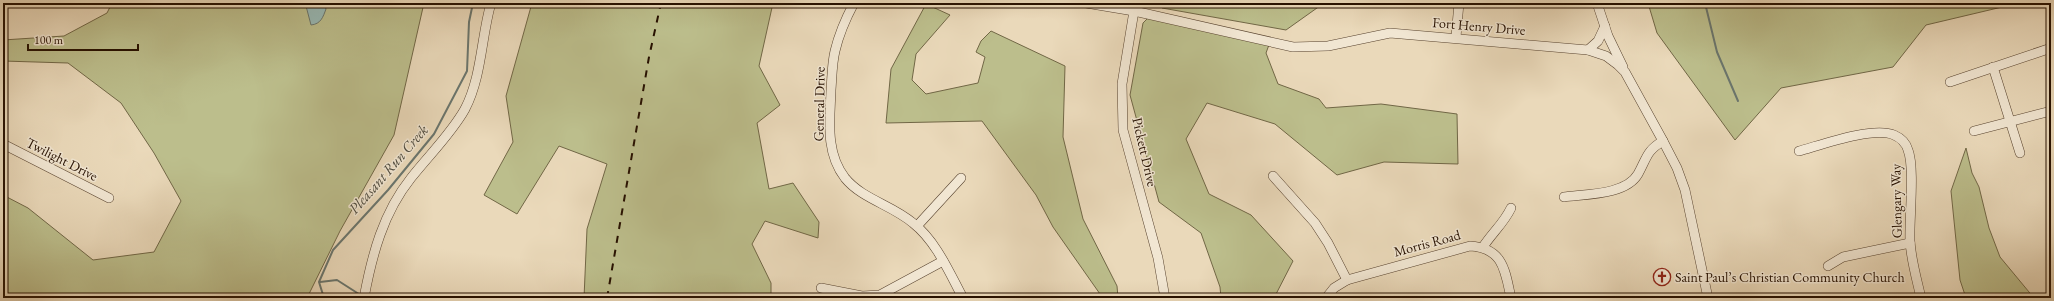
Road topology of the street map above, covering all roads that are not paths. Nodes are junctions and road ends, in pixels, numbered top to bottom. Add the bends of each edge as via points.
1 (491, 3) edge
2 (854, 3) edge
3 (1086, 3) edge
4 (1459, 3) edge
5 (1597, 3) edge
6 (1134, 11) junction
7 (1605, 26) junction
8 (1456, 37) junction
9 (2051, 48) edge
10 (1588, 50) junction
11 (1993, 67) junction
12 (1625, 72) junction
13 (1950, 82) dead end
14 (2051, 111) edge
15 (2010, 120) junction
16 (1974, 131) dead end
17 (1664, 141) junction
18 (3, 144) edge
19 (1799, 151) dead end
20 (2020, 153) dead end
21 (1273, 176) dead end
22 (961, 178) dead end
23 (1564, 197) dead end
24 (109, 198) dead end
25 (1511, 208) dead end
26 (917, 226) junction
27 (1910, 243) junction
28 (1483, 247) junction
29 (943, 262) junction
30 (1828, 266) dead end
31 (1347, 280) junction
32 (820, 288) dead end
33 (364, 298) edge
34 (963, 298) edge
35 (1165, 298) edge
36 (1326, 298) edge
37 (1511, 298) edge
38 (1708, 298) edge
39 (1921, 298) edge

1 - 33 street via 472,92 455,124 410,179 389,214 374,250
2 - 26 street, General Drive via 843,25 835,52 830,132 834,156 845,177 858,190 890,207
3 - 6 street, Fort Henry Drive
4 - 8 street
5 - 7 street
6 - 8 street, Fort Henry Drive via 1293,47 1328,46 1390,33
6 - 35 street, Pickett Drive via 1122,84 1123,130 1158,258
7 - 10 street via 1598,41
7 - 12 street
8 - 10 street, Fort Henry Drive
9 - 11 street
10 - 12 street, Fort Henry Drive via 1606,56
11 - 13 street
11 - 15 street
12 - 17 street, Fort Henry Drive
14 - 15 street
15 - 16 street
15 - 20 street
17 - 23 street via 1649,152 1634,180 1622,188
17 - 38 street, Fort Henry Drive via 1685,190
18 - 24 street, Twilight Drive
19 - 27 street, Glengary Way via 1866,133 1894,135 1903,141 1909,150
21 - 31 street via 1315,223
22 - 26 street
25 - 28 street via 1507,218
26 - 29 street, General Drive
27 - 30 street via 1843,257
27 - 39 street, Glengary Way
28 - 31 street, Morris Road via 1470,246 1443,252
28 - 37 street, Morris Road via 1490,250 1502,263
29 - 32 street via 880,295 862,296
29 - 34 street, General Drive
31 - 36 street, Morris Road via 1334,288

